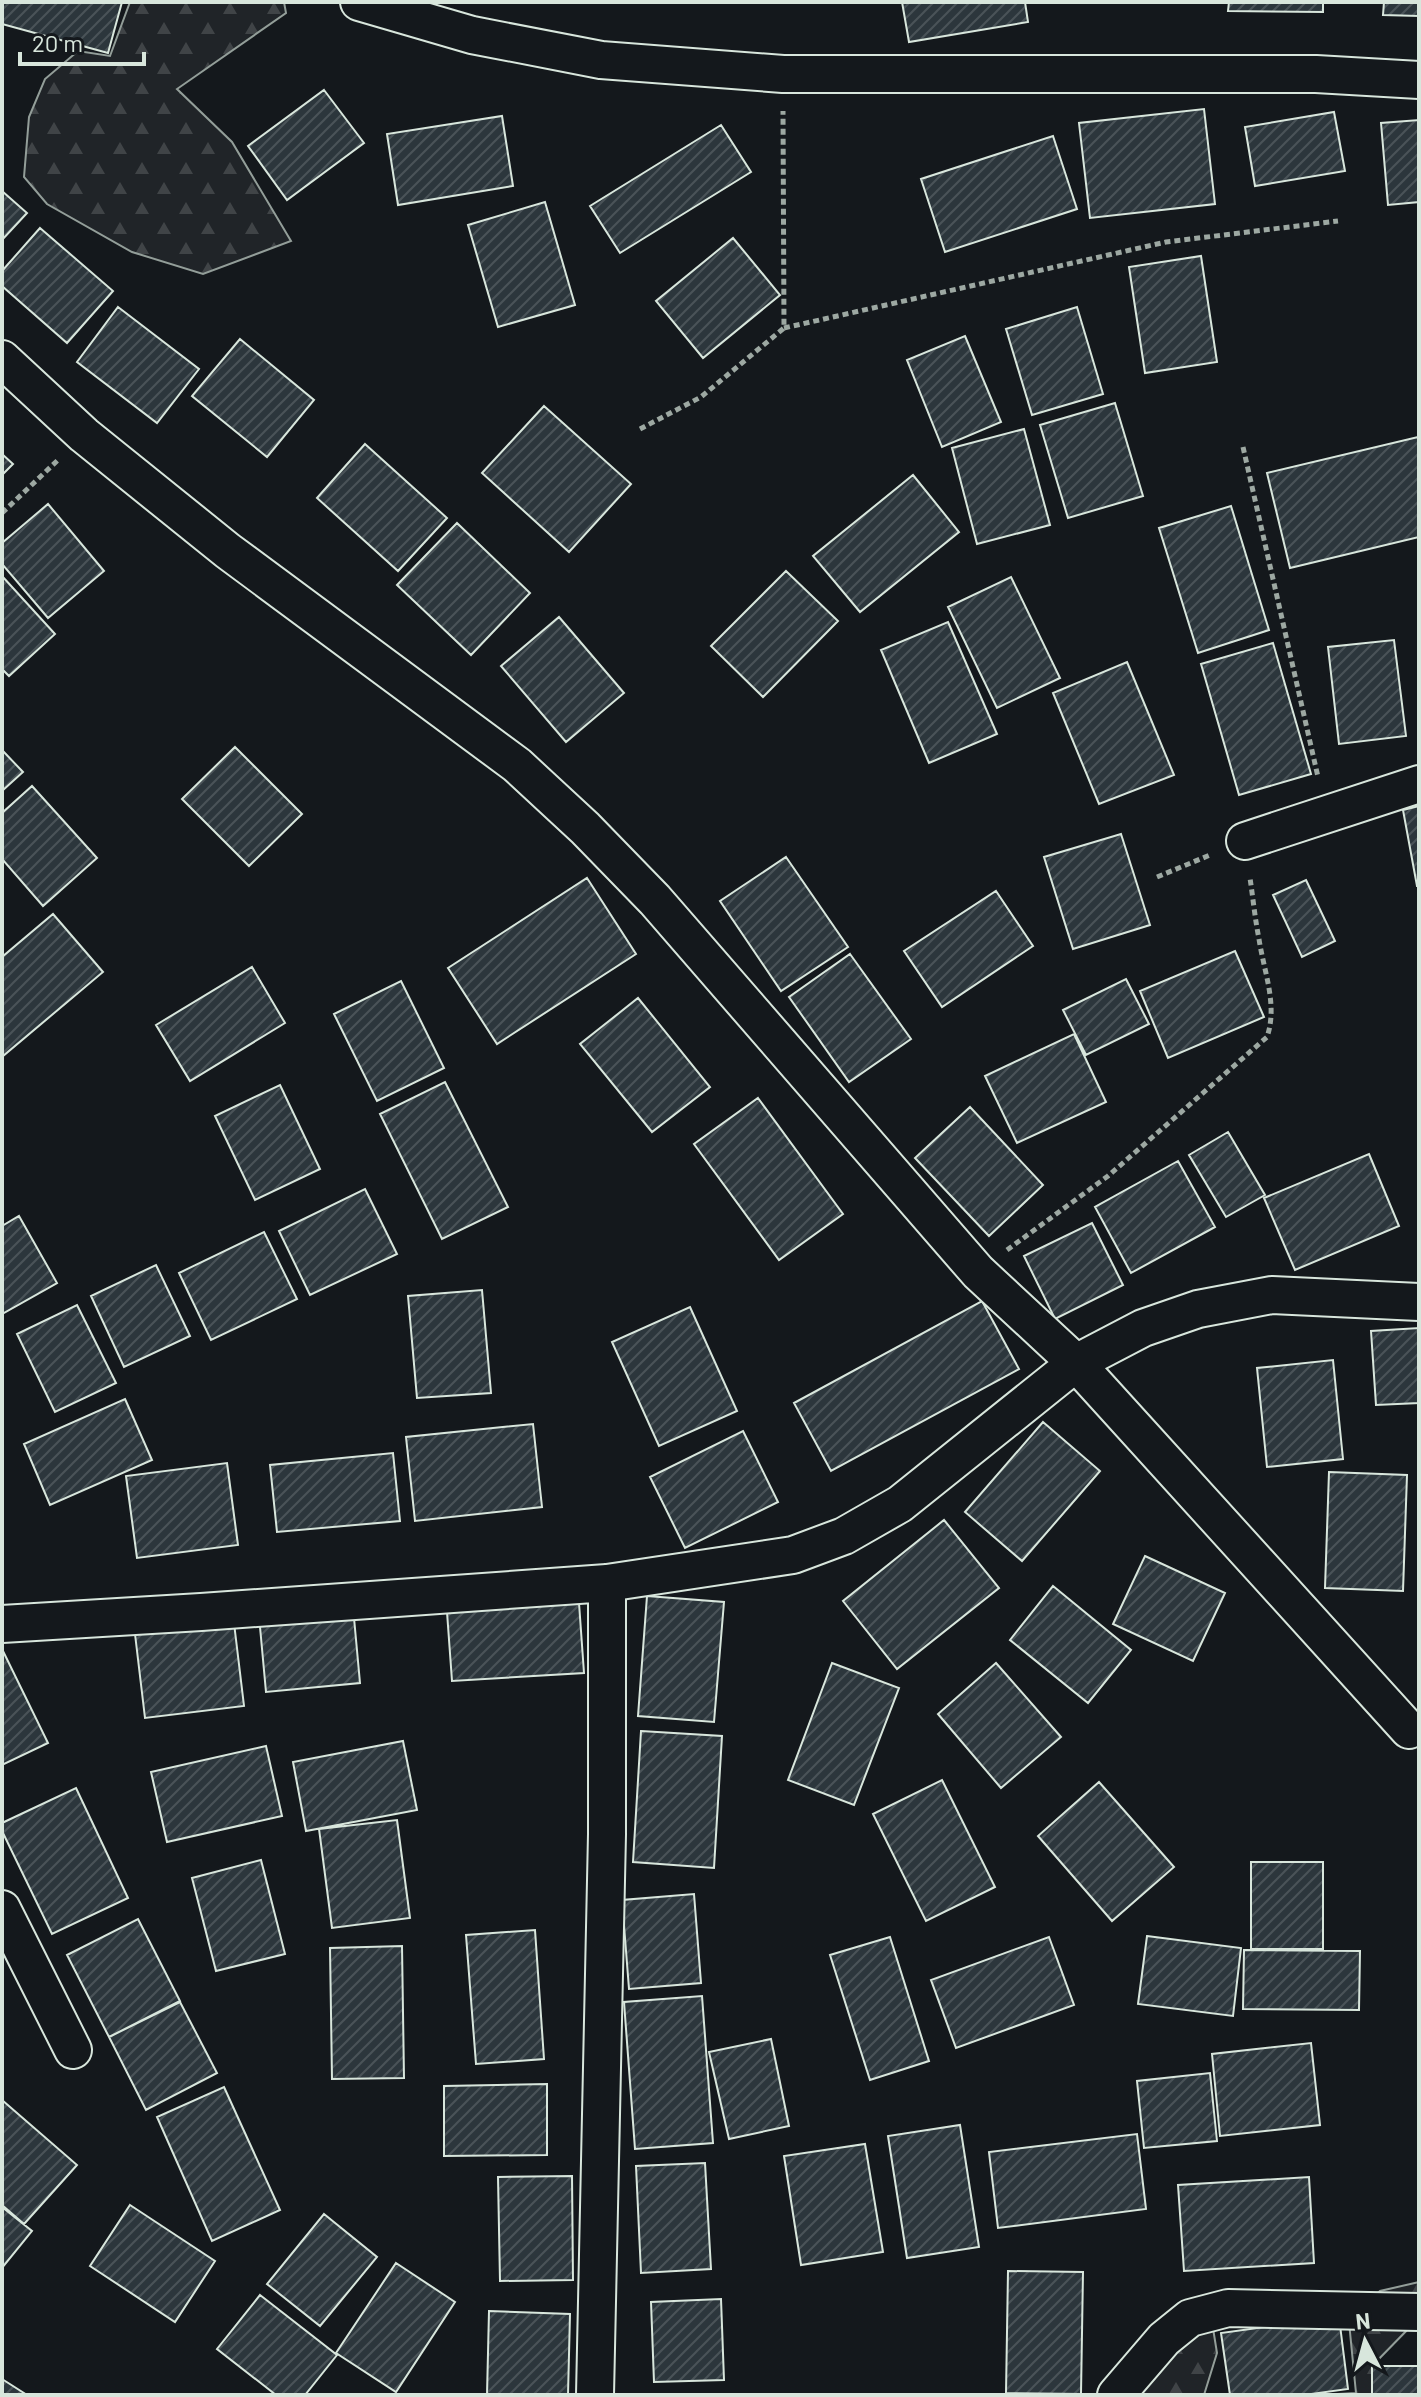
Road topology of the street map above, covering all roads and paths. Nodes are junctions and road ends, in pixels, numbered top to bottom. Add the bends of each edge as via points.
1 (359, 2) edge
2 (783, 74) junction
3 (1419, 80) edge
4 (1338, 221) dead end
5 (784, 328) junction
6 (2, 359) edge
7 (640, 429) dead end
8 (84, 435) junction
9 (1243, 447) dead end
10 (2, 513) edge
11 (1419, 784) edge
12 (1326, 814) junction
13 (1245, 841) junction
14 (1157, 877) dead end
15 (978, 1272) junction
16 (1419, 1302) edge
17 (1076, 1363) junction
18 (607, 1583) junction
19 (2, 1624) edge
20 (1409, 1730) dead end
21 (2, 1909) edge
22 (73, 2050) dead end
23 (1419, 2312) edge
24 (595, 2395) edge
25 (1116, 2395) edge

1 - 2 street via 472,35 601,60
2 - 3 street via 1316,74
2 - 5 path
4 - 5 path via 1166,242
5 - 7 path via 701,397
6 - 8 street
8 - 10 path
8 - 15 street via 228,551 517,765 585,828 655,900
9 - 12 path
11 - 12 street
12 - 13 street
13 - 14 path
13 - 15 path via 1271,999 1273,1021 1267,1037 1108,1176
15 - 17 street
16 - 17 street via 1272,1295 1198,1309 1143,1328
17 - 18 street via 900,1504 844,1536 793,1555
17 - 20 street
18 - 19 street
18 - 24 street
21 - 22 street
23 - 25 street via 1228,2308 1190,2318 1164,2339

